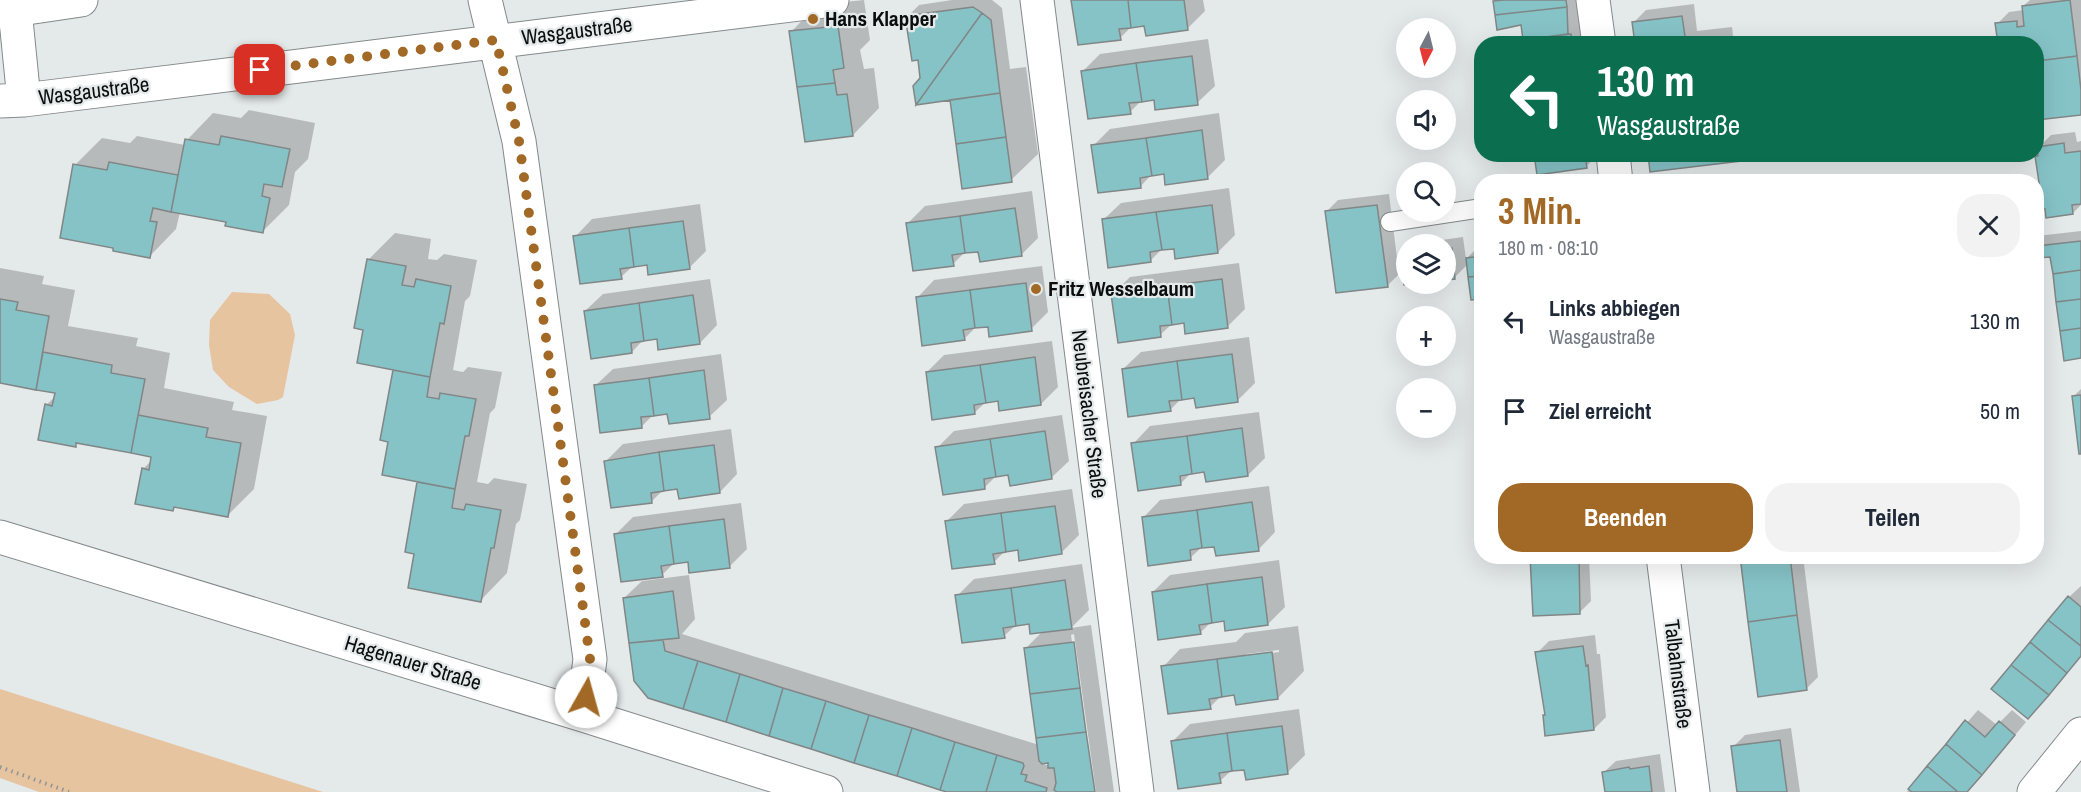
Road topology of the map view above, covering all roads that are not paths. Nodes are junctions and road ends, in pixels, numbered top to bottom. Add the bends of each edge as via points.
1 (81, 0) edge
2 (486, 0) edge
3 (832, 0) edge
4 (1037, 0) edge
5 (1593, 0) edge
6 (7, 11) edge
7 (1598, 36) edge
8 (496, 40) junction
9 (12, 100) edge
10 (1474, 209) edge
11 (1390, 222) dead end
12 (0, 537) edge
13 (1664, 564) edge
14 (584, 715) junction
15 (2081, 734) edge
16 (826, 792) edge
17 (1137, 792) edge
18 (1693, 792) edge
19 (2034, 792) edge

1 - 6 street
2 - 8 street
3 - 8 street, Wasgaustraße
4 - 17 street, Neubreisacher Straße
5 - 7 street
6 - 9 street
8 - 9 street, Wasgaustraße
8 - 14 street via 519,141 590,659
10 - 11 lane
12 - 14 street, Hagenauer Straße
13 - 18 street, Talbahnstraße
14 - 16 street, Hagenauer Straße
15 - 19 street

